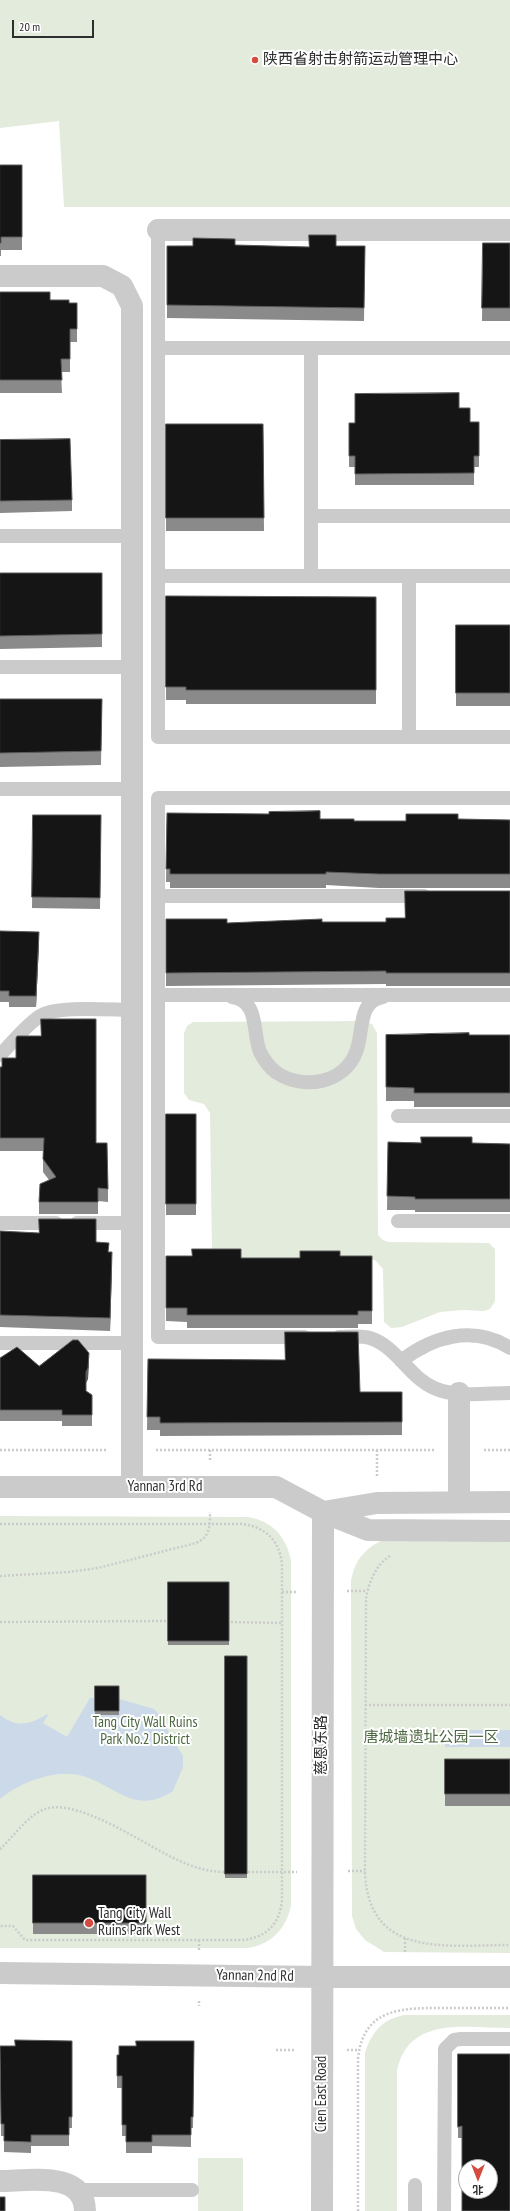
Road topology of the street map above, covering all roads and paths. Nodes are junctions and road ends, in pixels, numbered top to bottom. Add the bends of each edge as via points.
1 (158, 230) joint
2 (510, 230) edge
3 (0, 276) edge
4 (158, 348) junction
5 (311, 348) junction
6 (510, 348) edge
7 (311, 516) junction
8 (510, 516) edge
9 (0, 536) edge
10 (133, 536) junction
11 (158, 576) junction
12 (311, 576) junction
13 (409, 576) junction
14 (510, 576) edge
15 (0, 668) edge
16 (133, 668) junction
17 (409, 737) junction
18 (510, 737) edge
19 (0, 789) edge
20 (133, 789) junction
21 (510, 798) edge
22 (158, 896) junction
23 (438, 896) edge
24 (158, 995) junction
25 (222, 995) junction
26 (389, 995) junction
27 (510, 995) edge
28 (133, 1010) junction
29 (0, 1055) edge
30 (398, 1116) dead end
31 (510, 1116) edge
32 (398, 1221) dead end
33 (510, 1221) edge
34 (0, 1223) edge
35 (133, 1223) junction
36 (0, 1343) edge
37 (133, 1343) junction
38 (510, 1348) edge
39 (401, 1361) junction
40 (459, 1393) junction
41 (510, 1393) edge
42 (0, 1450) edge
43 (132, 1450) junction
44 (210, 1450) junction
45 (459, 1450) junction
46 (510, 1450) edge
47 (0, 1487) edge
48 (132, 1487) junction
49 (209, 1487) junction
50 (459, 1502) junction
51 (510, 1502) edge
52 (324, 1512) junction
53 (0, 1524) edge
54 (210, 1524) junction
55 (510, 1531) edge
56 (394, 1555) dead end
57 (0, 1576) edge
58 (174, 1621) edge
59 (0, 1622) edge
60 (220, 1622) edge
61 (282, 1623) junction
62 (365, 1705) junction
63 (510, 1705) edge
64 (0, 1849) edge
65 (322, 1871) junction
66 (365, 1871) junction
67 (229, 1872) edge
68 (236, 1872) edge
69 (282, 1872) junction
70 (0, 1926) edge
71 (510, 1945) edge
72 (0, 1973) edge
73 (322, 1977) junction
74 (510, 1977) edge
75 (510, 2008) edge
76 (510, 2039) edge
77 (0, 2181) edge
78 (415, 2185) dead end
79 (77, 2190) junction
80 (192, 2190) dead end
81 (85, 2211) edge
82 (322, 2211) edge
83 (358, 2211) edge
84 (415, 2211) edge
85 (444, 2211) edge

1 - 2 street
1 - 4 lane
3 - 10 street via 103,276 117,282 130,299 133,313
4 - 5 lane
4 - 11 lane
5 - 6 lane
5 - 7 lane
7 - 8 lane
7 - 12 lane
9 - 10 lane
10 - 16 street
11 - 12 lane
11 - 17 lane via 158,737
12 - 13 lane
13 - 14 lane
13 - 17 lane
15 - 16 lane
16 - 20 street
17 - 18 lane
19 - 20 lane
20 - 28 street
21 - 22 lane via 158,798
22 - 23 lane
22 - 24 lane
24 - 25 lane
24 - 39 lane via 158,1337 368,1337
25 - 26 lane
25 - 26 lane via 237,998 247,1004 254,1016 260,1052 271,1068 287,1079 308,1084 328,1080 345,1069 356,1053 363,1016 368,1004
26 - 27 lane
28 - 29 lane via 61,1010 46,1013 34,1021
28 - 35 street
30 - 31 lane
32 - 33 lane
34 - 35 lane
35 - 37 street
36 - 37 lane
37 - 43 street
38 - 39 lane via 483,1337 461,1336 439,1339 418,1348
39 - 40 lane via 425,1383 447,1392
40 - 41 lane
40 - 45 street
42 - 43 path
43 - 44 path
43 - 48 street
44 - 45 path
44 - 49 path
45 - 46 path
45 - 50 street
47 - 48 street, Yannan 3rd Rd
48 - 49 street, Yannan 3rd Rd
49 - 52 street, Yannan 3rd Rd via 276,1487
49 - 54 path
50 - 51 street
50 - 52 street via 377,1503
52 - 55 street, Yannan 3rd Rd via 368,1530
52 - 65 street, 慈恩东路
53 - 54 path
54 - 57 path via 209,1531 202,1540 144,1557 81,1571
54 - 61 path via 250,1525 265,1531 276,1542 282,1556
56 - 62 path via 386,1559 371,1580 367,1591
58 - 59 path
60 - 61 path
61 - 69 path
62 - 63 path
62 - 66 path
64 - 67 path via 36,1814 60,1807 76,1810 107,1823 188,1865 212,1872
65 - 66 path
65 - 69 path
65 - 73 street, 慈恩东路
66 - 71 path via 370,1905 385,1927 397,1935 426,1944
68 - 69 path
69 - 70 path via 279,1916 265,1933 250,1939 25,1940 13,1926
72 - 73 street, Yannan 2nd Rd
73 - 74 street, Yannan 2nd Rd
73 - 82 street, Cien East Road
75 - 83 path via 400,2009 381,2017 367,2030 362,2039 358,2059
76 - 85 lane via 454,2040 445,2049
77 - 79 street via 63,2182
78 - 84 lane
79 - 80 lane
79 - 81 street via 83,2199

